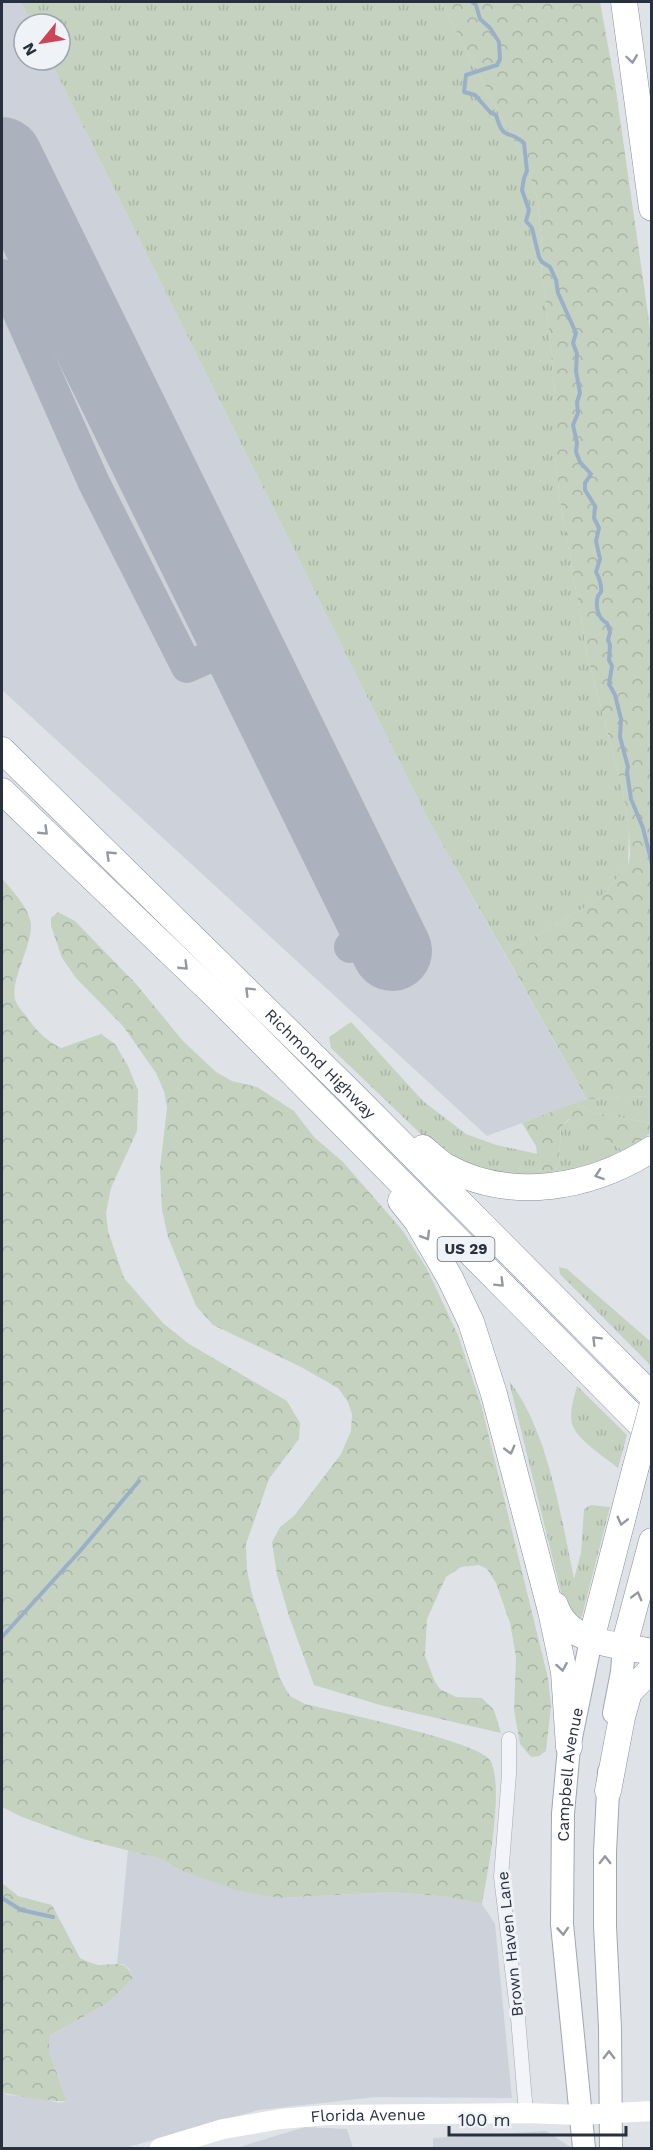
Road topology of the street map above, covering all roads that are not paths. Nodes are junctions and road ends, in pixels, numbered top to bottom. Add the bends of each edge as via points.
1 (624, 2) edge
2 (651, 208) edge
3 (2, 750) edge
4 (2, 791) edge
5 (281, 1062) junction
6 (350, 1092) junction
7 (651, 1149) edge
8 (647, 1390) edge
9 (651, 1408) edge
10 (651, 1436) edge
11 (531, 1528) junction
12 (651, 1542) edge
13 (591, 1640) junction
14 (624, 1646) junction
15 (651, 1652) edge
16 (651, 1669) edge
17 (509, 1739) dead end
18 (569, 1747) junction
19 (608, 1791) junction
20 (651, 2111) edge
21 (526, 2113) junction
22 (609, 2113) junction
23 (580, 2115) junction
24 (160, 2148) edge
25 (584, 2148) edge
26 (611, 2148) edge

1 -> 2 highway
6 -> 3 highway, Richmond Highway / US 29
4 -> 5 highway, Richmond Highway / US 29
5 -> 10 highway, US 29
5 -> 11 highway via 417,1221 450,1278 471,1322
7 -> 6 highway via 596,1177 532,1188 501,1186 444,1165 390,1117
8 -> 6 highway, Richmond Highway / US 29
9 -> 13 highway, Campbell Avenue, bridge
11 - 13 highway via 557,1612 565,1625
11 -> 18 highway via 564,1672
14 -> 12 highway
13 - 14 highway
13 - 18 main road, Campbell Avenue
14 - 15 highway
14 - 19 main road via 612,1725
16 - 19 highway via 629,1692
17 - 21 street, Brown Haven Lane via 501,1877 519,2018
18 -> 23 main road, Campbell Avenue via 563,1814 562,1923
22 -> 19 main road via 605,1926
20 - 22 main road, Florida Avenue
21 - 23 main road, Florida Avenue
21 - 24 main road, Florida Avenue via 281,2119 223,2129
22 - 23 main road, Florida Avenue
22 - 26 main road
23 - 25 main road, Campbell Avenue

